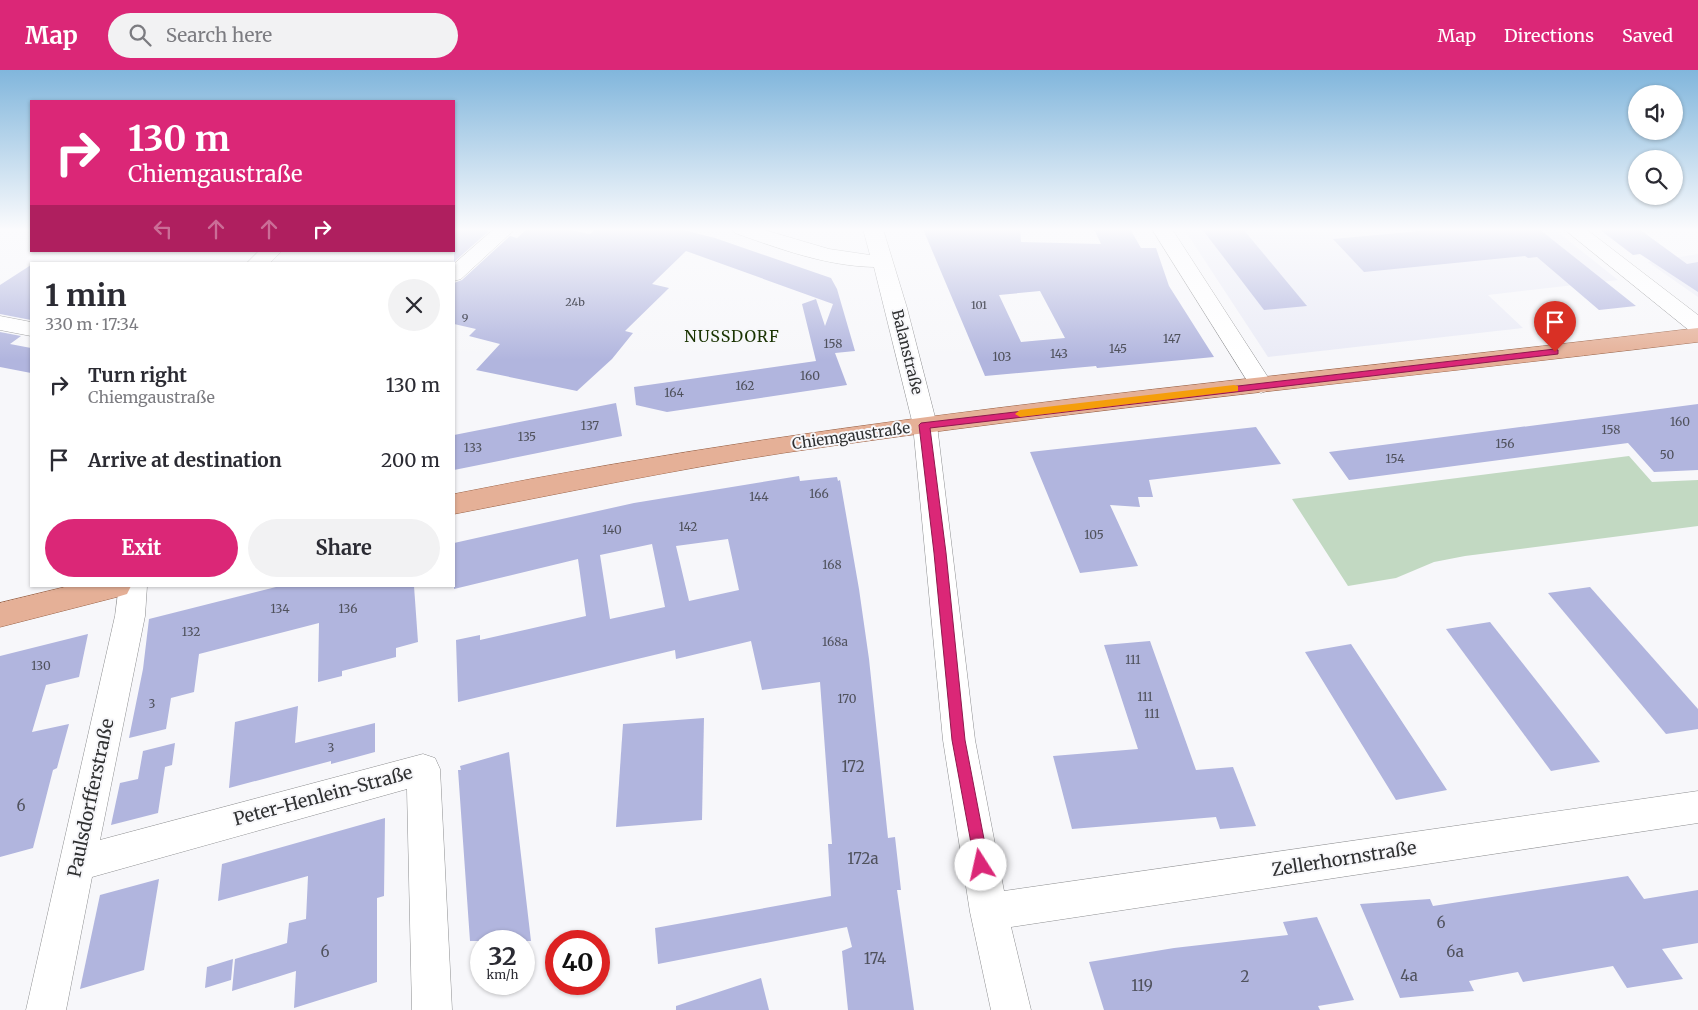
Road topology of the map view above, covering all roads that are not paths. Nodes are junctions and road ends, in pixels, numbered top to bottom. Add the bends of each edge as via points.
1 (886, 273) edge
2 (1190, 273) edge
3 (1630, 273) edge
4 (0, 323) edge
5 (1698, 326) edge
6 (30, 329) edge
7 (1698, 335) edge
8 (1261, 385) junction
9 (924, 425) junction
10 (455, 504) edge
11 (113, 587) edge
12 (133, 587) edge
13 (0, 615) edge
14 (1698, 807) edge
15 (77, 864) junction
16 (990, 912) junction
17 (46, 1010) edge
18 (432, 1010) edge
19 (1011, 1010) edge

1 - 9 street, Balanstraße
2 - 8 street
3 - 5 street
4 - 6 street
7 - 8 main road, Chiemgaustraße
8 - 9 main road, Chiemgaustraße
9 - 10 main road, Chiemgaustraße via 628,469
9 - 16 street, Balanstraße via 958,740
11 - 13 main road
12 - 15 street, Paulsdorfferstraße via 130,616
14 - 16 street, Zellerhornstraße
15 - 17 street, Paulsdorfferstraße
15 - 18 street, Peter-Henlein-Straße via 423,769
16 - 19 street, Balanstraße

